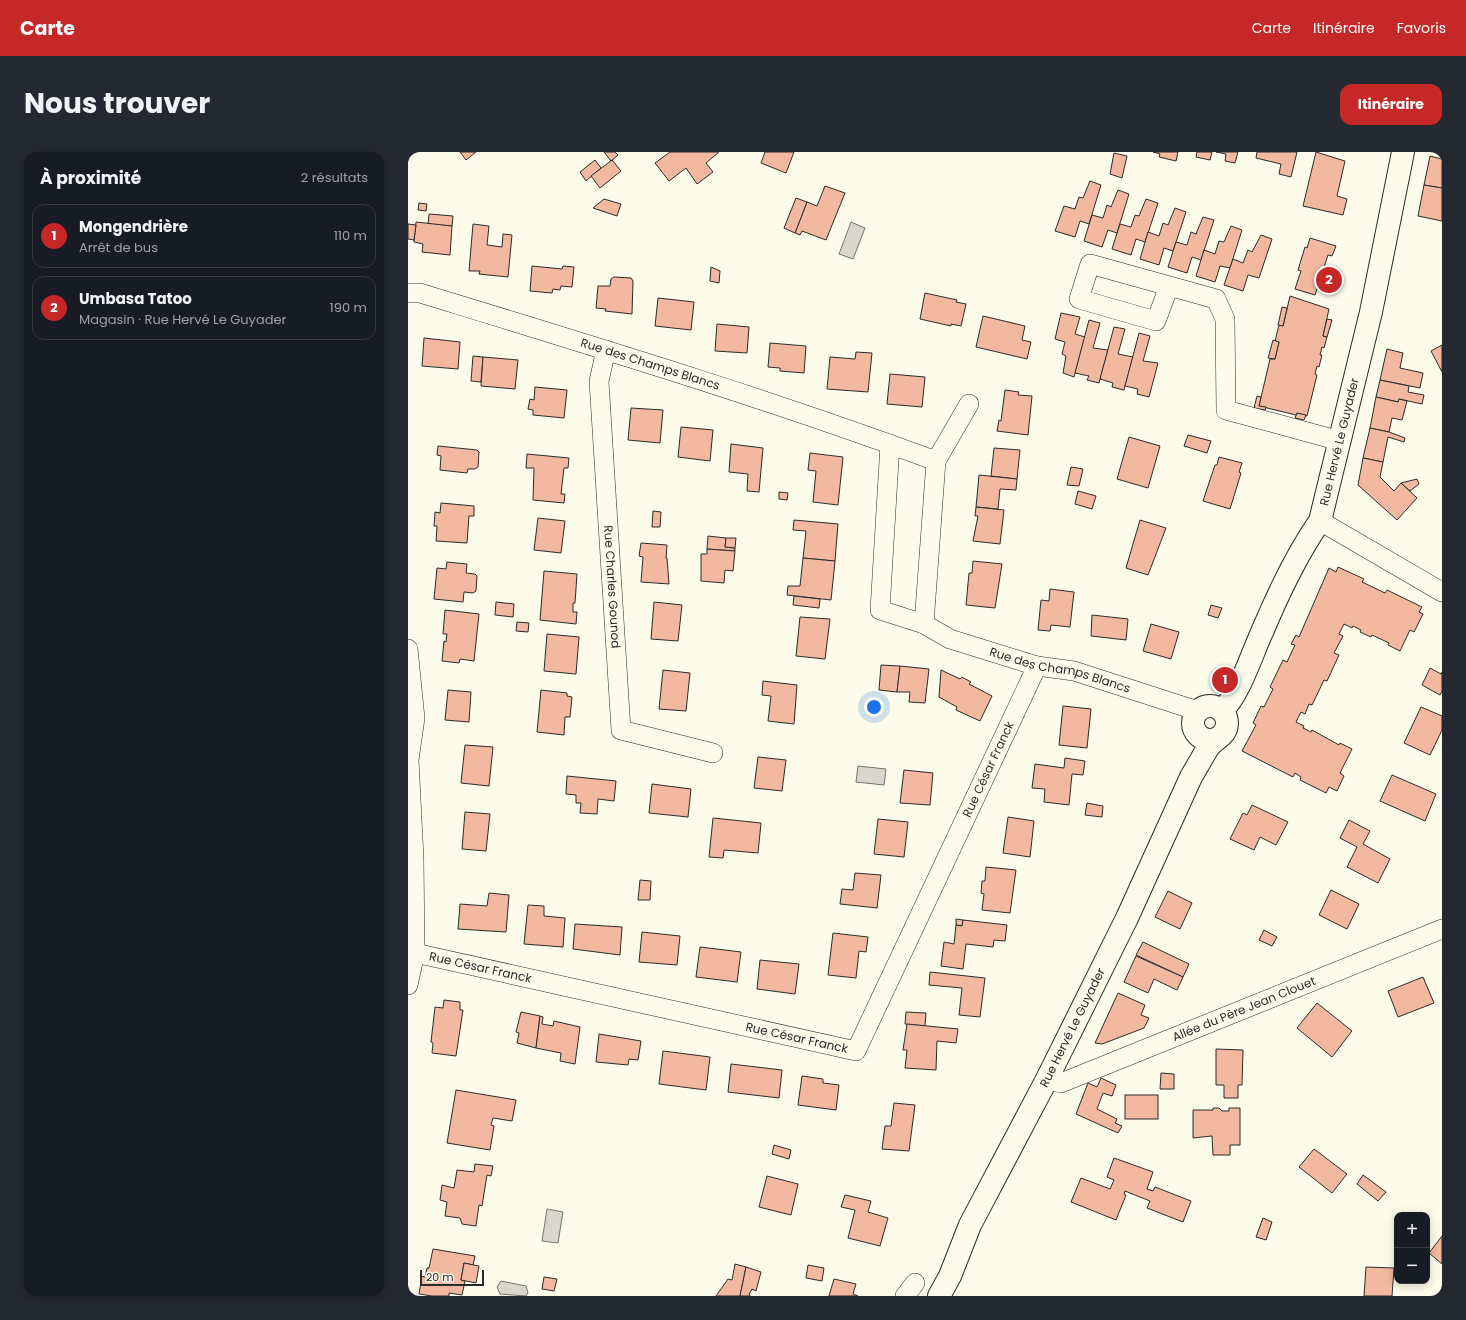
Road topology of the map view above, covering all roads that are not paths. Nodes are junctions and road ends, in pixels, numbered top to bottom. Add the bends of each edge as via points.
1 (1403, 152) edge
2 (1169, 286) dead end
3 (408, 293) edge
4 (606, 350) junction
5 (969, 404) dead end
6 (1340, 441) junction
7 (890, 444) junction
8 (936, 461) junction
9 (1320, 521) junction
10 (1442, 592) edge
11 (924, 624) junction
12 (408, 649) edge
13 (1037, 666) junction
14 (1198, 711) junction
15 (1222, 711) junction
16 (1196, 734) junction
17 (1217, 739) junction
18 (713, 754) dead end
19 (1191, 777) junction
20 (1442, 929) edge
21 (415, 953) junction
22 (408, 985) edge
23 (1047, 1079) junction
24 (948, 1286) edge
25 (939, 1296) edge

1 - 6 street, Rue Hervé Le Guyader via 1371,312
2 - 6 street via 1216,299 1225,319 1226,410
3 - 4 street, Rue des Champs Blancs via 420,293
4 - 7 street, Rue des Champs Blancs
4 - 18 street, Rue Charles Gounod via 599,381 621,730
5 - 8 street
6 - 9 street, Rue Hervé Le Guyader
7 - 8 street, Rue des Champs Blancs
7 - 11 street, Rue des Champs Blancs via 880,610
8 - 11 street
9 - 10 street
9 - 15 street, Rue Hervé Le Guyader via 1305,541 1228,705
11 - 13 street, Rue des Champs Blancs via 950,639
12 - 21 street via 415,718 409,760
13 - 14 street, Rue des Champs Blancs via 1074,671
13 - 21 street, Rue César Franck via 856,1051
14 - 15 street via 1212,706
14 - 16 street via 1192,724
15 - 17 street via 1227,726 1222,736
16 - 17 street via 1206,740
16 - 19 street, Rue Hervé Le Guyader
17 - 19 street, Rue Hervé Le Guyader via 1209,746
19 - 23 street, Rue Hervé Le Guyader via 1127,918
20 - 23 street, Allée du Père Jean Clouet via 1060,1083
21 - 22 street
23 - 24 street, Rue Hervé Le Guyader via 970,1224
24 - 25 street, Rue Hervé Le Guyader

